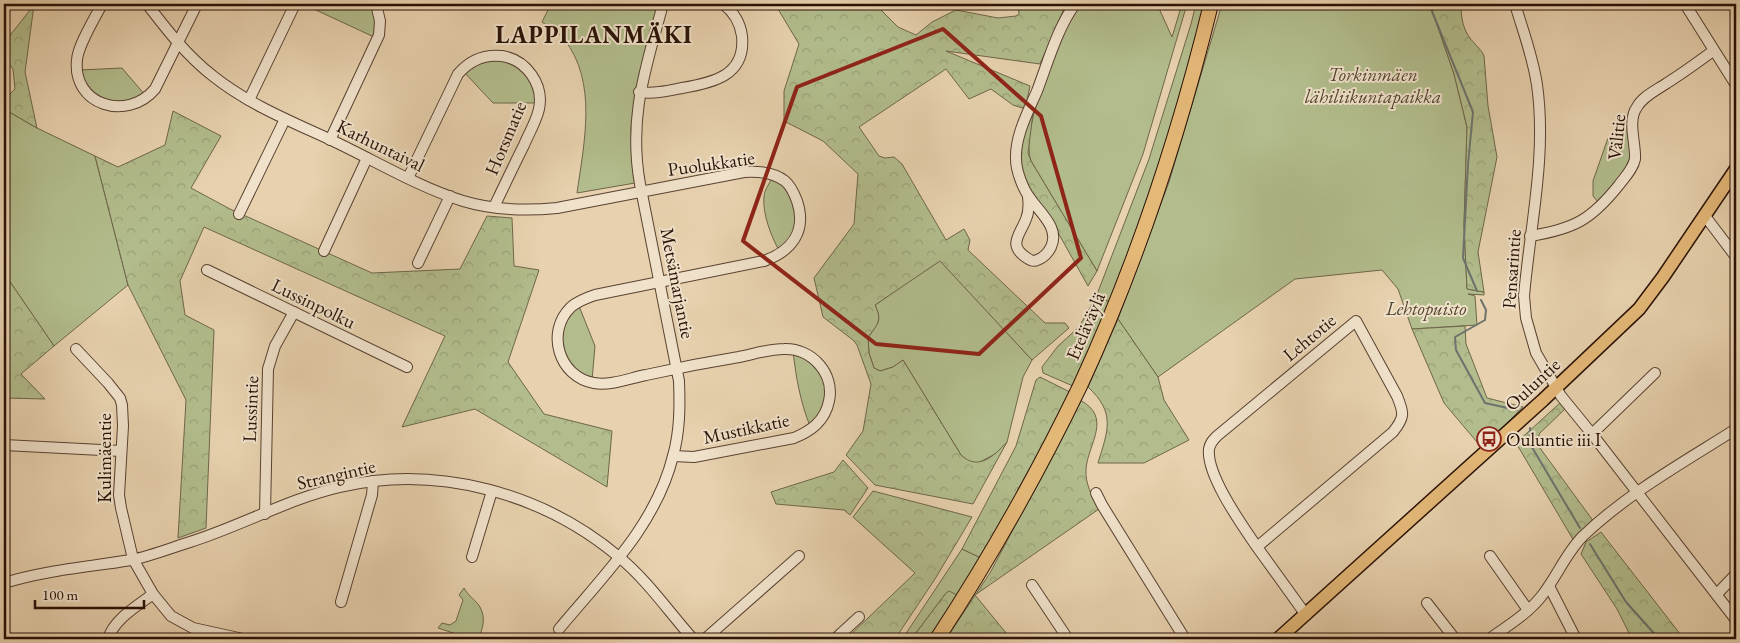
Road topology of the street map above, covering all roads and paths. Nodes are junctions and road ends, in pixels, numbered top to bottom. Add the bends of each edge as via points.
1 (102, 4) edge
2 (147, 4) edge
3 (197, 4) edge
4 (294, 4) edge
5 (376, 4) edge
6 (663, 4) edge
7 (723, 4) edge
8 (1075, 4) edge
9 (1211, 4) edge
10 (1515, 4) edge
11 (1685, 4) edge
12 (178, 43) junction
13 (1713, 50) junction
14 (1736, 85) edge
15 (639, 92) junction
16 (249, 100) junction
17 (285, 119) junction
18 (330, 140) junction
19 (368, 158) junction
20 (1736, 169) edge
21 (408, 178) junction
22 (642, 192) junction
23 (450, 196) junction
24 (1028, 197) junction
25 (494, 207) junction
26 (239, 214) dead end
27 (1705, 216) junction
28 (1530, 236) junction
29 (324, 251) dead end
30 (1736, 257) edge
31 (418, 263) dead end
32 (207, 270) dead end
33 (660, 282) junction
34 (294, 312) junction
35 (76, 349) dead end
36 (407, 367) dead end
37 (677, 368) junction
38 (1655, 373) dead end
39 (1556, 388) junction
40 (1736, 429) edge
41 (1592, 434) junction
42 (4, 445) edge
43 (121, 451) junction
44 (673, 456) junction
45 (373, 481) junction
46 (492, 491) junction
47 (1637, 492) junction
48 (1096, 493) dead end
49 (265, 514) junction
50 (1257, 547) junction
51 (799, 556) dead end
52 (1490, 556) dead end
53 (472, 557) dead end
54 (619, 557) junction
55 (133, 559) junction
56 (1736, 574) edge
57 (4, 583) edge
58 (1032, 585) dead end
59 (1549, 586) junction
60 (153, 594) junction
61 (1716, 594) junction
62 (341, 602) dead end
63 (1427, 603) dead end
64 (1528, 610) junction
65 (1306, 615) junction
66 (859, 616) dead end
67 (1736, 620) edge
68 (559, 629) dead end
69 (108, 639) edge
70 (243, 639) edge
71 (693, 639) edge
72 (705, 639) edge
73 (835, 639) edge
74 (938, 639) edge
75 (1068, 639) edge
76 (1186, 639) edge
77 (1278, 639) edge
78 (1454, 639) edge
79 (1489, 639) edge
80 (1576, 639) edge

1 - 12 street via 76,60 79,80 97,101 124,107 144,100 154,89
2 - 12 street, Karhuntaival
3 - 12 street
4 - 16 street
5 - 18 street via 379,34
6 - 15 street, Metsämarjantie
7 - 15 street via 737,18 740,28 742,47 735,66 709,83 659,92
8 - 24 street via 1063,25 1018,140 1016,161
9 - 74 highway, Eteläväylä via 1160,184 1124,282 1045,456 982,570
10 - 28 street, Pensarintie via 1537,86 1540,153
11 - 13 street
12 - 16 street, Karhuntaival via 213,77
13 - 14 street
13 - 28 street, Välitie via 1636,107 1633,165 1602,206 1565,229
15 - 22 street, Metsämarjantie via 636,151
16 - 17 street, Karhuntaival
17 - 18 street, Karhuntaival
17 - 26 street
18 - 19 street, Karhuntaival
19 - 21 street, Karhuntaival
19 - 29 street
20 - 27 main road, Ouluntie
21 - 23 street, Karhuntaival
21 - 25 street, Horsmatie via 458,74 479,58 506,57 529,71 536,82 540,102 535,121
22 - 25 street, Karhuntaival via 557,208
22 - 33 street, Metsämarjantie
22 - 33 street, Puolukkatie via 744,172 763,172 789,186 800,211 800,227 793,243 774,258
23 - 25 street, Karhuntaival
23 - 31 street
24 - 24 street via 1053,232 1048,253 1037,261 1021,254 1016,243 1026,220
27 - 30 street
27 - 39 main road, Ouluntie via 1639,309
28 - 39 street, Pensarintie via 1524,296 1526,318 1536,354
32 - 34 street, Lussinpolku
33 - 37 street, Metsämarjantie
33 - 37 street, Puolukkatie via 579,301 560,324 559,354 574,375 599,384
34 - 36 street, Lussinpolku
34 - 49 street, Lussintie via 275,346 268,369
35 - 43 street, Kulimäentie via 120,398 123,414
37 - 44 street, Metsämarjantie via 680,414
37 - 44 street, Mustikkatie via 792,350 808,354 822,367 829,381 830,398 821,420 794,438 694,457
38 - 41 street
39 - 41 street, Pensarintie
39 - 65 main road, Ouluntie
40 - 47 street
41 - 47 street, Pensarintie
42 - 43 street
43 - 55 street, Kulimäentie via 120,502
44 - 54 street, Metsämarjantie via 656,502
45 - 46 street, Strangintie via 445,482
45 - 49 street, Strangintie via 305,497
45 - 62 street via 372,495
46 - 53 street
46 - 54 street, Strangintie via 554,514
47 - 59 street via 1575,545
47 - 61 street, Pensarintie
48 - 76 street
49 - 55 street, Strangintie
50 - 50 street, Lehtotie via 1220,487 1211,462 1211,442 1356,321 1397,396 1403,416 1400,423
50 - 65 street, Lehtotie
51 - 72 street
52 - 64 street
54 - 68 street, Metsämarjantie
54 - 71 street, Strangintie
55 - 57 street, Strangintie
55 - 60 street, Kulimäentie
56 - 61 street
58 - 75 street
59 - 64 street
59 - 80 street
60 - 69 street via 119,621
60 - 70 street, Kulimäentie via 171,616 193,628
61 - 67 street, Pensarintie
63 - 78 street
64 - 79 street
65 - 77 main road, Ouluntie
66 - 73 street

